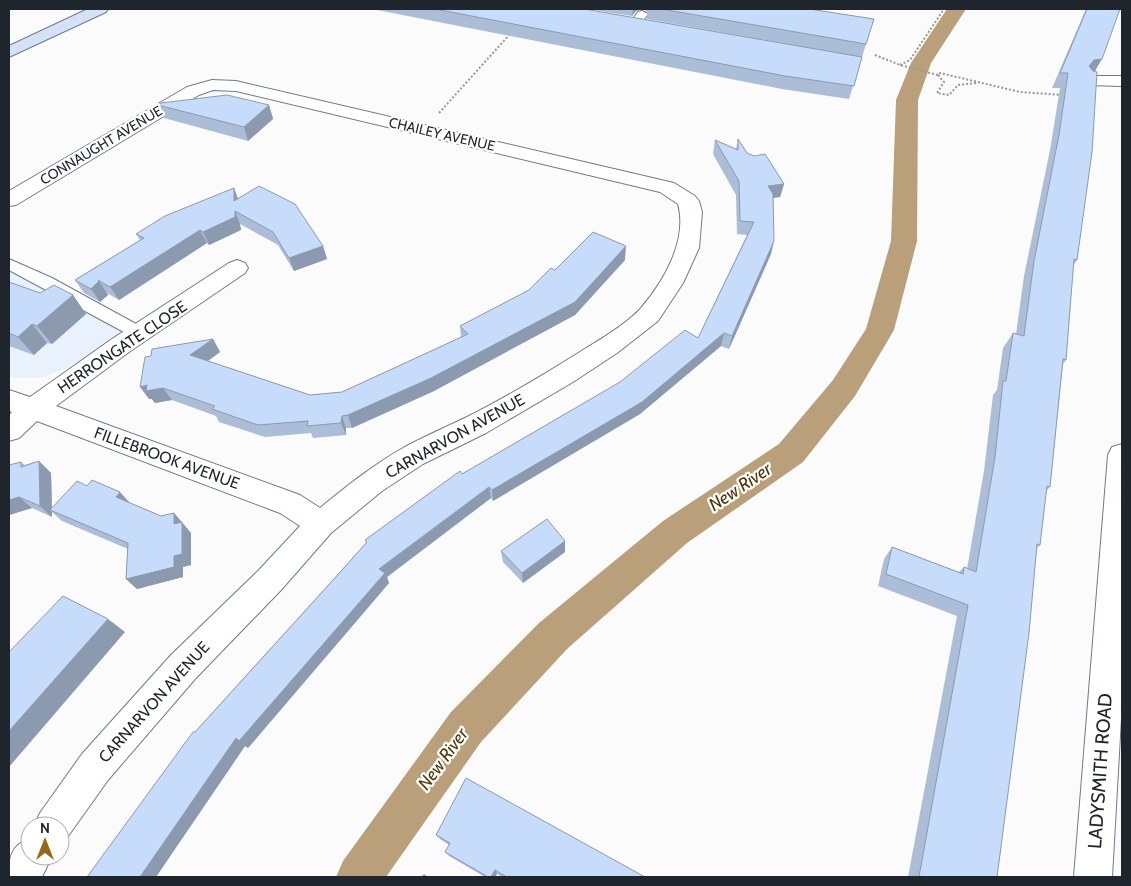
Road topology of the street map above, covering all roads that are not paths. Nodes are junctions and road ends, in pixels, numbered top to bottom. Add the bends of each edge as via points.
1 (100, 9) edge
2 (616, 21) edge
3 (654, 28) edge
4 (9, 52) edge
5 (1122, 81) edge
6 (193, 91) joint
7 (1122, 93) edge
8 (9, 200) edge
9 (688, 201) joint
10 (9, 264) edge
11 (237, 268) dead end
12 (141, 334) junction
13 (21, 405) edge
14 (9, 430) edge
15 (1122, 455) edge
16 (321, 524) junction
17 (60, 816) edge
18 (26, 866) edge
19 (19, 877) edge
20 (1093, 877) edge

1 - 4 street
2 - 3 street via 638,19
5 - 7 street via 1096,87
6 - 8 street, CONNAUGHT AVENUE
6 - 9 street, CHAILEY AVENUE via 212,85 236,86 667,187
9 - 16 street, CARNARVON AVENUE via 691,212 688,248 649,315 564,376 413,456 372,483
10 - 12 lane
11 - 12 street, HERRONGATE CLOSE
12 - 13 street, HERRONGATE CLOSE
13 - 14 street, HERRONGATE CLOSE
13 - 16 street, FILLEBROOK AVENUE via 290,504
15 - 20 street, LADYSMITH ROAD
16 - 17 street, CARNARVON AVENUE via 177,674 95,767
18 - 19 street

